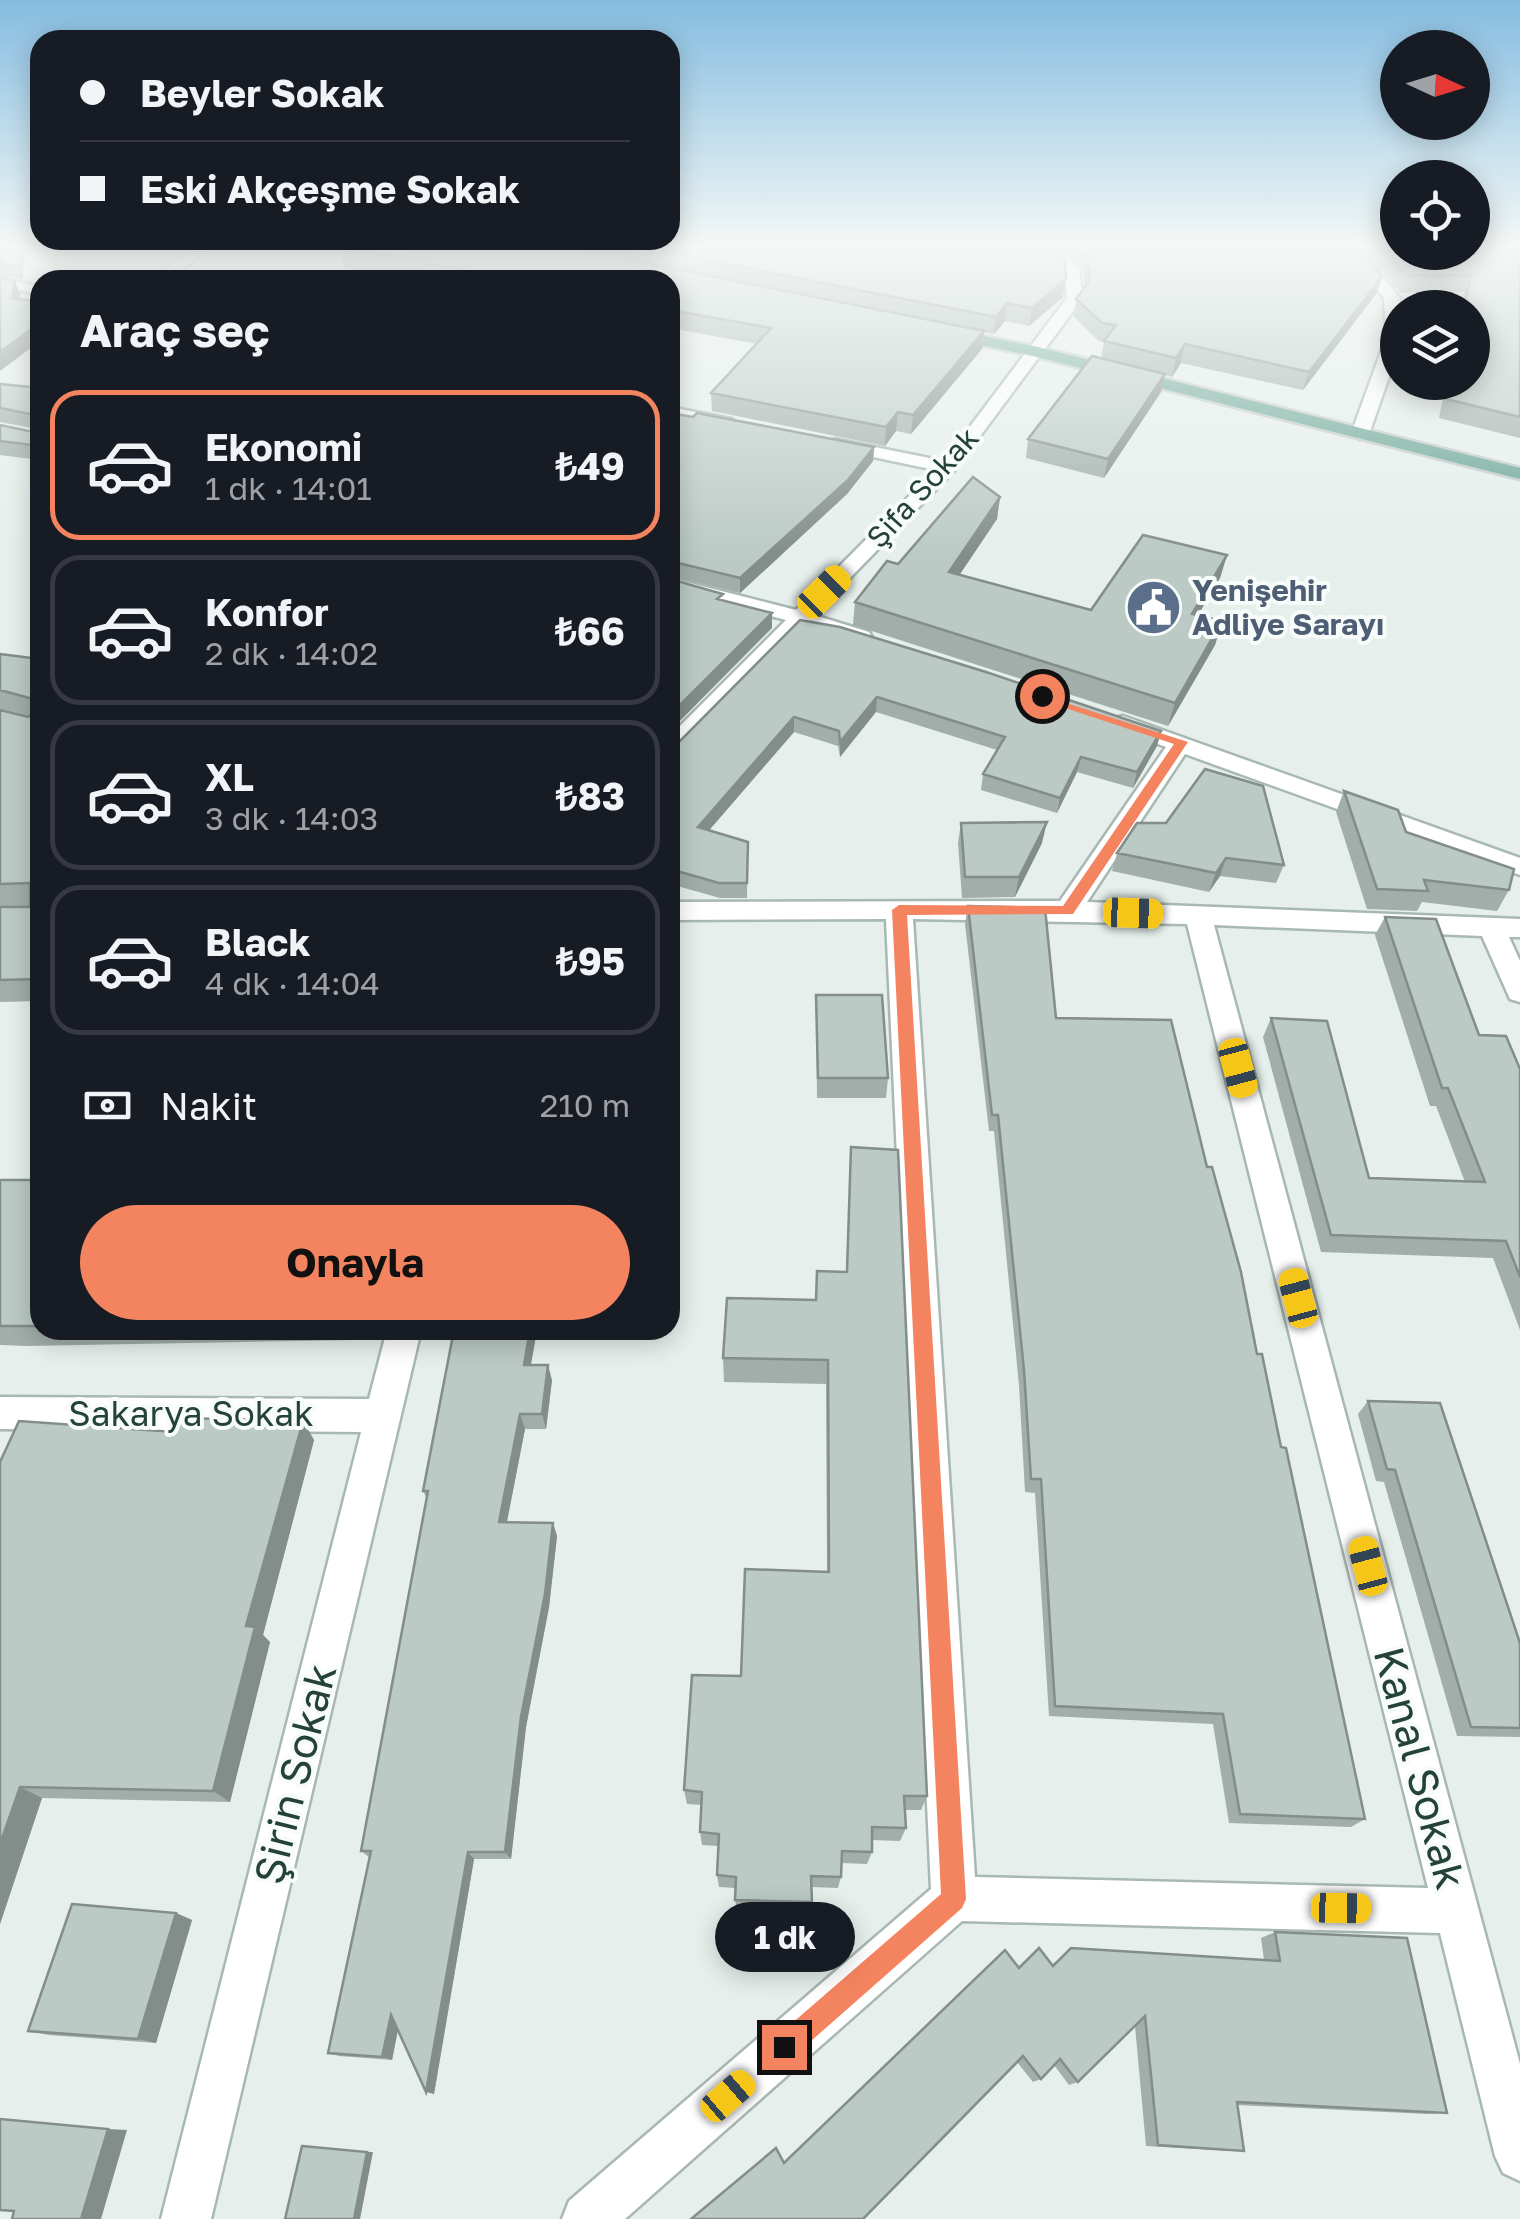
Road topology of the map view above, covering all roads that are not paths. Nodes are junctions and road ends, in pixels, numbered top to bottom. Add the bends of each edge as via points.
1 (1026, 350) edge
2 (1390, 350) edge
3 (1038, 352) junction
4 (680, 414) edge
5 (744, 426) edge
6 (1360, 434) junction
7 (818, 441) edge
8 (948, 467) junction
9 (1520, 474) edge
10 (680, 587) edge
11 (800, 617) junction
12 (891, 647) edge
13 (1108, 718) edge
14 (680, 739) edge
15 (1181, 742) junction
16 (1520, 867) edge
17 (899, 910) junction
18 (1068, 910) junction
19 (680, 911) edge
20 (1198, 915) junction
21 (1490, 926) junction
22 (1520, 928) edge
23 (1520, 992) edge
24 (401, 1340) edge
25 (0, 1413) edge
26 (382, 1416) junction
27 (954, 1899) junction
28 (1457, 1911) junction
29 (1520, 2156) edge
30 (186, 2219) edge
31 (587, 2219) edge

1 - 3 main road
2 - 6 street
3 - 6 main road
3 - 8 street, Şifa Sokak
4 - 5 street
6 - 9 main road
7 - 8 street
8 - 11 street, Şifa Sokak
10 - 11 street
11 - 12 street
11 - 14 street, Şifa Sokak
13 - 15 street
15 - 16 street
15 - 18 street
17 - 18 street
17 - 19 street
17 - 27 street
18 - 20 street
20 - 21 street
20 - 28 street, Kanal Sokak
21 - 22 street
21 - 23 street
24 - 26 street, Şirin Sokak
25 - 26 street, Sakarya Sokak
26 - 30 street, Şirin Sokak
27 - 28 street
27 - 31 street
28 - 29 street, Kanal Sokak

